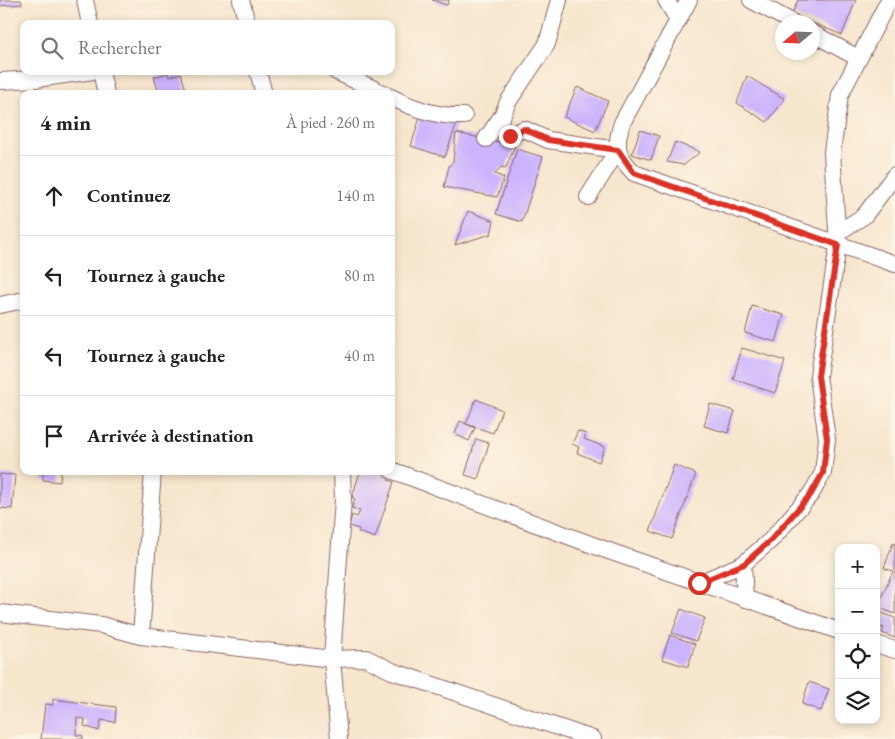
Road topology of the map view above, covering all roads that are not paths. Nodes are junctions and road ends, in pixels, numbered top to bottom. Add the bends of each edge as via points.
1 (85, 0) edge
2 (241, 0) edge
3 (558, 0) edge
4 (666, 0) edge
5 (689, 0) edge
6 (750, 0) edge
7 (889, 0) edge
8 (779, 15) edge
9 (89, 20) edge
10 (246, 20) edge
11 (678, 20) junction
12 (820, 37) edge
13 (858, 58) junction
14 (64, 75) edge
15 (102, 75) edge
16 (259, 75) edge
17 (344, 75) edge
18 (0, 81) edge
19 (105, 90) edge
20 (263, 90) edge
21 (376, 90) edge
22 (395, 99) edge
23 (464, 116) dead end
24 (510, 136) dead end
25 (486, 139) dead end
26 (618, 150) junction
27 (895, 175) edge
28 (588, 197) dead end
29 (838, 239) junction
30 (895, 264) edge
31 (20, 301) edge
32 (0, 305) edge
33 (395, 471) edge
34 (153, 475) edge
35 (342, 475) edge
36 (744, 564) junction
37 (699, 583) junction
38 (745, 599) junction
39 (0, 613) edge
40 (835, 630) edge
41 (141, 636) junction
42 (880, 645) edge
43 (895, 650) edge
44 (332, 659) junction
45 (339, 739) edge
46 (592, 739) edge

1 - 9 street
2 - 10 street
3 - 25 street via 547,44
4 - 11 street
5 - 11 street
6 - 8 street
7 - 13 street
11 - 26 street via 622,123
12 - 13 street
13 - 29 street via 840,95 832,152
14 - 18 street
15 - 19 street
16 - 20 street
17 - 21 street
22 - 23 street via 408,106 448,116
24 - 26 street via 524,129 548,140
26 - 28 street
26 - 29 street via 634,173
27 - 29 street via 864,216
29 - 30 street
29 - 36 street via 818,376 827,439 823,473 805,501 771,540
31 - 32 street
33 - 37 street
34 - 41 street
35 - 44 street
36 - 37 street
36 - 38 street
37 - 38 street
38 - 40 street
39 - 41 street via 101,625
41 - 44 street
42 - 43 street
44 - 45 street
44 - 46 street via 366,658 392,671

